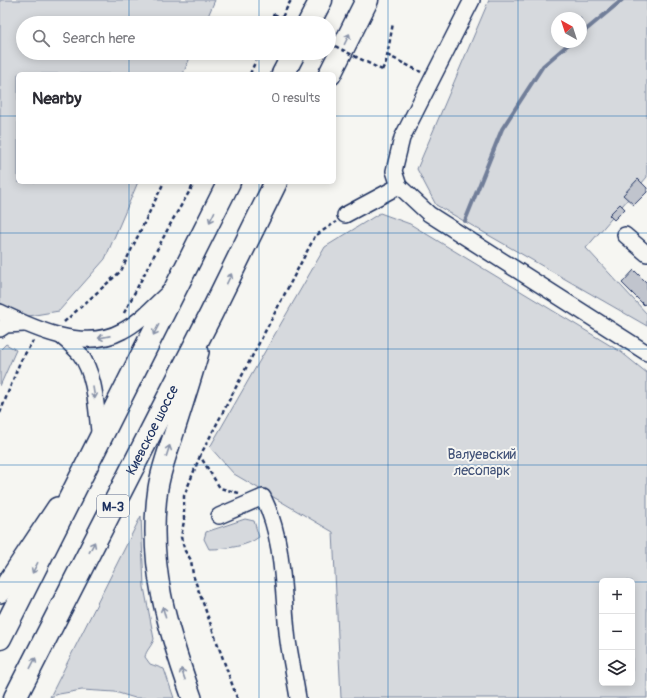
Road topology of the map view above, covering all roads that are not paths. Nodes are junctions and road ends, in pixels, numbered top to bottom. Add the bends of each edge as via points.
1 (321, 0) edge
2 (366, 0) edge
3 (472, 0) edge
4 (313, 16) edge
5 (290, 60) edge
6 (284, 72) edge
7 (331, 72) edge
8 (229, 184) edge
9 (275, 184) edge
10 (399, 186) junction
11 (345, 215) road end
12 (625, 235) dead end
13 (647, 254) edge
14 (180, 282) junction
15 (0, 312) edge
16 (211, 314) junction
17 (24, 324) junction
18 (0, 329) edge
19 (55, 335) junction
20 (647, 353) edge
21 (99, 443) junction
22 (220, 516) dead end
23 (0, 593) edge
24 (0, 638) edge
25 (15, 698) edge
26 (192, 698) edge
27 (298, 698) edge

1 - 4 highway
7 -> 2 highway
3 - 10 street via 402,138 394,171
5 - 6 highway
8 -> 14 highway
16 -> 9 highway, Киевское шоссе / М-3
10 - 11 street
10 - 20 street via 429,214
12 - 13 street
14 -> 19 street via 141,318 113,335 94,339
14 -> 21 highway
15 - 17 street
25 -> 16 highway, Киевское шоссе / М-3
26 -> 16 main road via 174,650 163,607 154,541 162,470
17 - 18 street via 6,325
17 - 19 street
19 -> 21 street via 79,353 88,370
21 - 23 main road
21 -> 24 highway
22 - 27 street via 263,497 272,514 279,547 288,642

